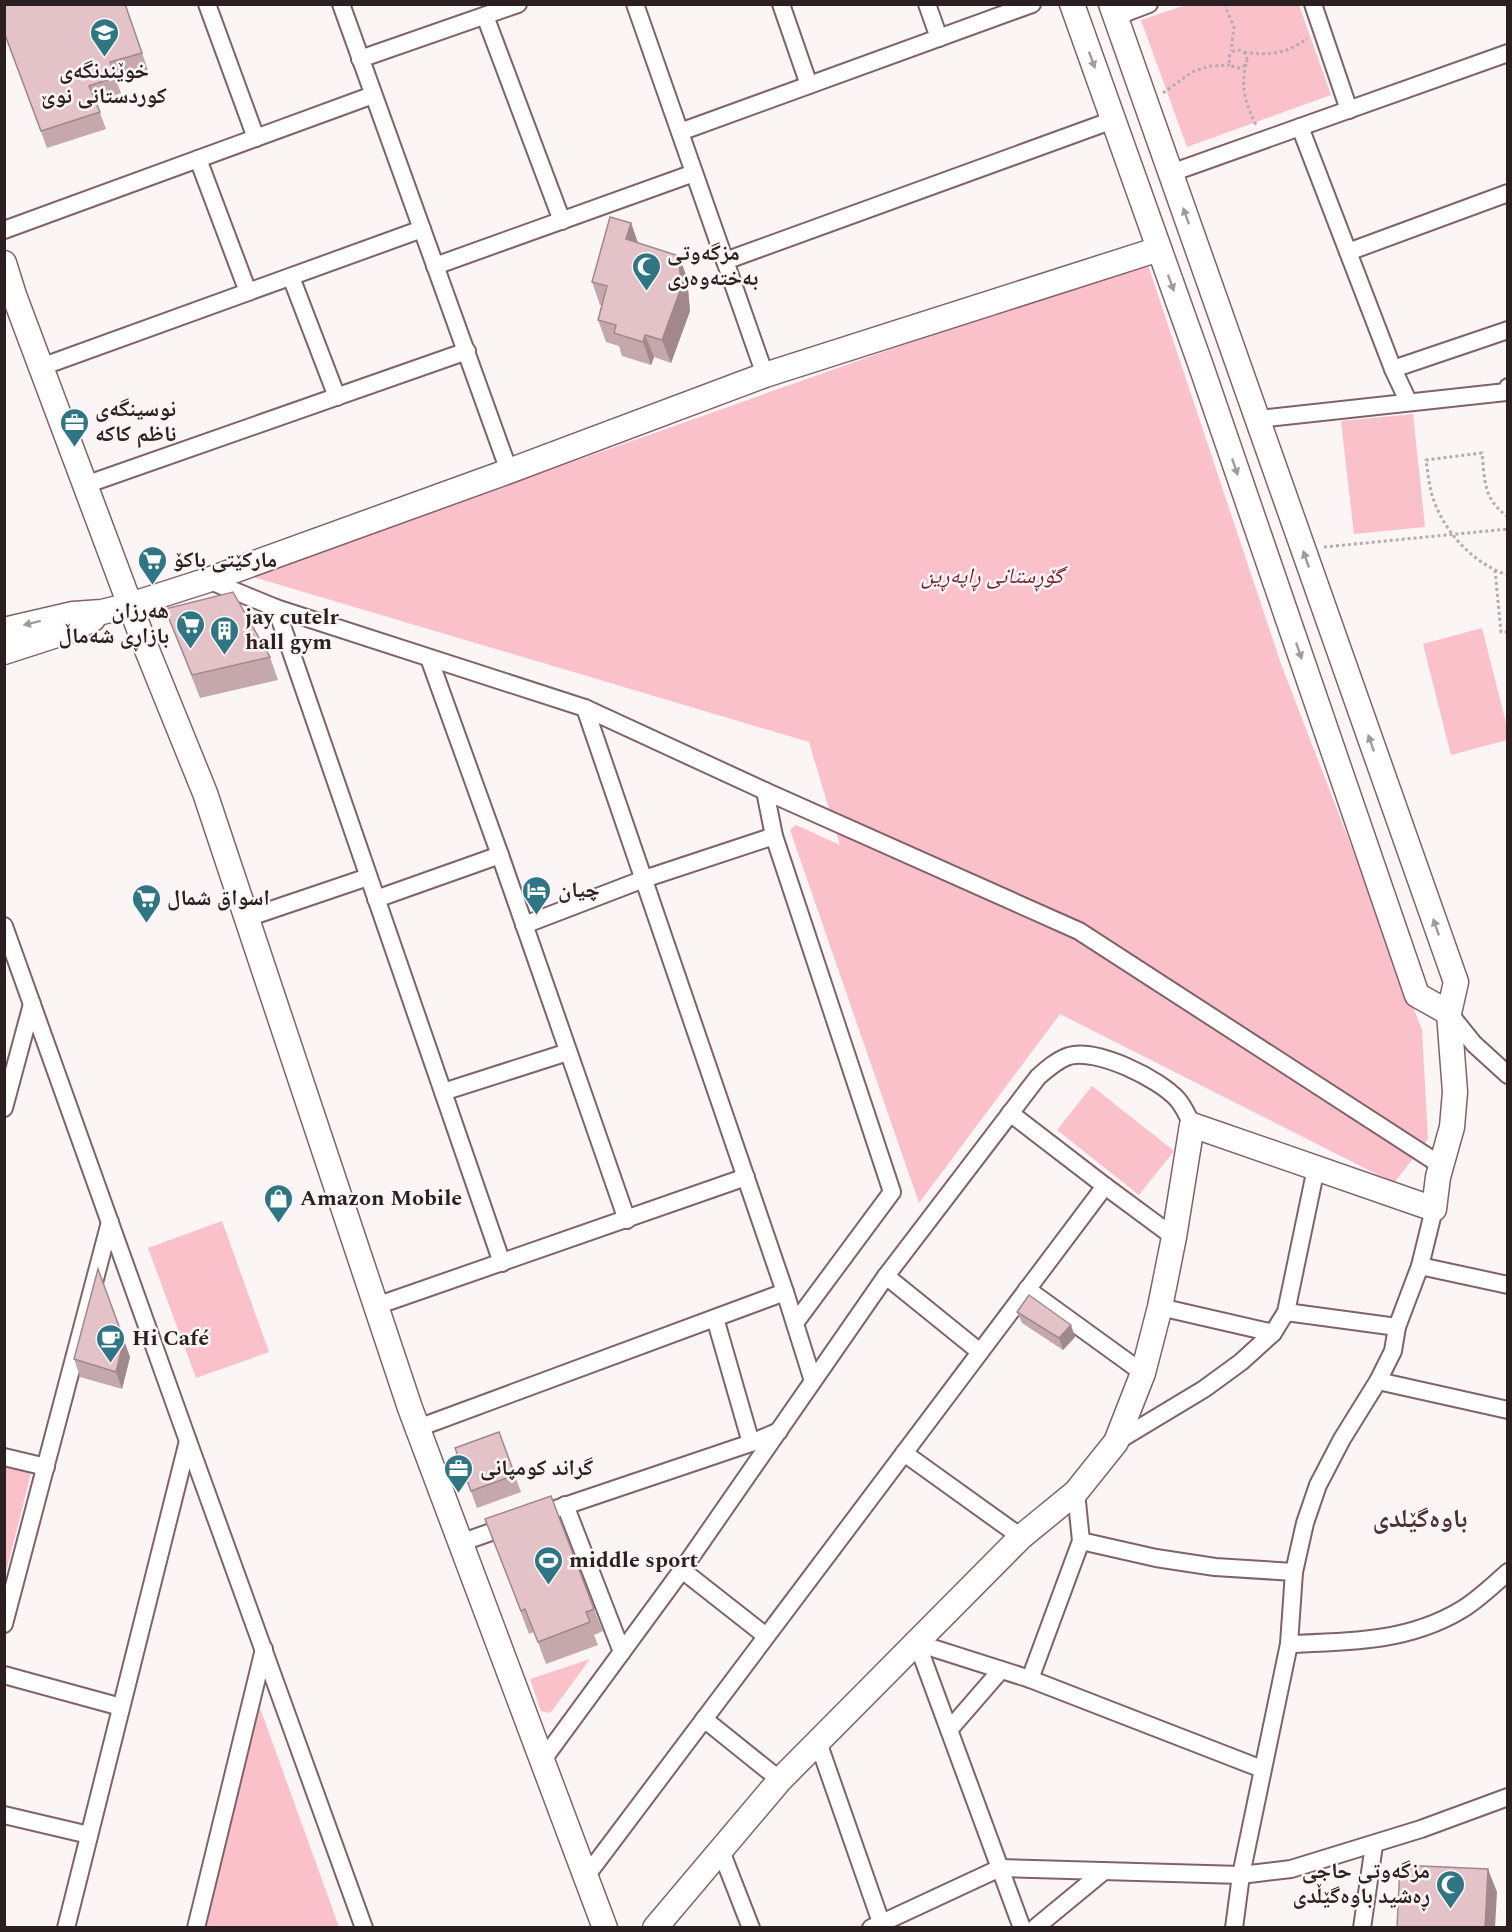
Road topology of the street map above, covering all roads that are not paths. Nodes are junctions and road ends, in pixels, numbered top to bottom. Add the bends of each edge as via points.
1 (207, 4) edge
2 (341, 4) edge
3 (518, 4) edge
4 (635, 4) edge
5 (781, 4) edge
6 (927, 4) edge
7 (1032, 4) edge
8 (1072, 4) edge
9 (1149, 4) edge
10 (1313, 4) edge
11 (1113, 11) edge
12 (485, 16) junction
13 (939, 38) junction
14 (1508, 53) edge
15 (360, 58) junction
16 (809, 85) junction
17 (374, 95) junction
18 (1349, 110) junction
19 (1113, 120) junction
20 (1300, 127) junction
21 (680, 132) junction
22 (256, 138) junction
23 (198, 159) junction
24 (694, 173) junction
25 (1171, 173) junction
26 (1508, 193) edge
27 (562, 221) junction
28 (422, 229) junction
29 (4, 230) edge
30 (1159, 249) junction
31 (1348, 252) junction
32 (725, 261) junction
33 (4, 263) edge
34 (435, 266) junction
35 (291, 277) junction
36 (248, 292) junction
37 (1508, 330) edge
38 (466, 351) junction
39 (1234, 352) junction
40 (1201, 366) junction
41 (41, 367) junction
42 (1393, 369) junction
43 (765, 375) junction
44 (1508, 387) edge
45 (337, 397) junction
46 (1408, 401) junction
47 (1258, 419) junction
48 (508, 471) junction
49 (85, 485) junction
50 (208, 580) junction
51 (130, 605) junction
52 (276, 608) junction
53 (102, 612) junction
54 (4, 630) edge
55 (4, 652) edge
56 (429, 658) junction
57 (585, 708) junction
58 (765, 791) junction
59 (774, 836) junction
60 (500, 855) junction
61 (368, 877) junction
62 (644, 879) junction
63 (376, 899) junction
64 (247, 918) junction
65 (524, 925) junction
66 (4, 926) edge
67 (32, 1004) junction
68 (1449, 1013) junction
69 (568, 1052) junction
70 (1508, 1076) edge
71 (443, 1092) junction
72 (4, 1108) edge
73 (1010, 1113) junction
74 (1192, 1125) junction
75 (1442, 1166) junction
76 (1316, 1168) junction
77 (746, 1177) junction
78 (1105, 1186) junction
79 (1434, 1209) junction
80 (627, 1220) junction
81 (110, 1222) junction
82 (1174, 1236) junction
83 (502, 1263) junction
84 (1420, 1266) junction
85 (886, 1276) junction
86 (1508, 1285) edge
87 (1027, 1289) junction
88 (785, 1293) junction
89 (376, 1306) junction
90 (1160, 1307) junction
91 (1287, 1312) junction
92 (715, 1318) junction
93 (795, 1323) junction
94 (1397, 1327) junction
95 (1273, 1333) junction
96 (980, 1352) junction
97 (1143, 1373) junction
98 (813, 1381) junction
99 (1378, 1381) junction
100 (1508, 1410) edge
101 (418, 1428) junction
102 (780, 1431) junction
103 (188, 1440) junction
104 (1116, 1442) junction
105 (751, 1443) junction
106 (904, 1453) junction
107 (4, 1457) edge
108 (46, 1467) junction
109 (1076, 1492) junction
110 (565, 1505) junction
111 (1022, 1537) junction
112 (1081, 1541) junction
113 (460, 1543) junction
114 (682, 1570) junction
115 (1294, 1572) junction
116 (1508, 1572) edge
117 (4, 1624) edge
118 (766, 1636) junction
119 (917, 1642) junction
120 (1289, 1644) junction
121 (264, 1649) junction
122 (622, 1652) junction
123 (1001, 1670) junction
124 (4, 1675) edge
125 (1030, 1679) junction
126 (121, 1707) junction
127 (704, 1719) junction
128 (949, 1730) junction
129 (818, 1742) junction
130 (542, 1761) junction
131 (1262, 1769) junction
132 (780, 1780) junction
133 (1508, 1797) edge
134 (4, 1815) edge
135 (89, 1835) junction
136 (1374, 1845) junction
137 (721, 1851) junction
138 (1000, 1868) junction
139 (1104, 1871) junction
140 (587, 1875) junction
141 (1241, 1875) junction
142 (878, 1926) edge
143 (66, 1928) edge
144 (196, 1928) edge
145 (364, 1928) edge
146 (605, 1928) edge
147 (655, 1928) edge
148 (751, 1928) edge
149 (1022, 1928) edge
150 (1035, 1928) edge
151 (1234, 1928) edge
152 (1362, 1928) edge

1 - 22 street
2 - 15 street
3 - 12 street
4 - 21 street
5 - 16 street
6 - 13 street
7 - 13 street
8 -> 19 street
9 - 11 street
10 - 18 street
11 - 25 street
12 - 15 street
12 - 27 street
13 - 16 street
14 - 18 street
15 - 17 street
16 - 21 street
17 - 22 street
17 - 28 street
18 - 20 street
19 - 30 street
19 - 32 street
20 - 25 street
20 - 31 street
21 - 24 street
22 - 23 street
23 - 29 street
23 - 36 street
24 - 27 street
24 - 32 street
39 -> 25 street
26 - 31 street
27 - 34 street
28 - 34 street
28 - 35 street
30 -> 40 street
30 - 43 street
31 - 42 street
32 - 43 street
33 - 41 street
34 - 38 street
35 - 36 street
35 - 45 street
36 - 41 street
37 - 42 street
38 - 45 street
38 - 48 street
39 - 40 street
39 - 47 street
40 -> 68 street via 1417,995
41 - 49 street
42 - 46 street
43 - 48 street
44 - 46 street via 1506,392
45 - 49 street
46 - 47 street
68 -> 47 street via 1456,982
48 - 50 street
49 - 51 street
50 - 51 street
50 - 52 street
51 - 53 street
51 - 64 street via 205,793
52 - 56 street
52 - 61 street
53 -> 54 street via 73,614
53 - 55 street via 81,627
56 - 57 street
56 - 60 street
57 - 58 street
57 - 62 street
58 - 59 street
58 - 75 street via 1079,931
59 - 62 street
59 - 93 street via 892,1192
60 - 63 street
60 - 65 street
61 - 63 street
61 - 64 street
62 - 65 street
62 - 77 street
63 - 71 street
64 - 89 street
65 - 69 street
66 - 67 street
67 - 72 street
67 - 81 street
68 - 70 street
68 - 75 street via 1455,1092 1452,1127
69 - 71 street
69 - 80 street
71 - 83 street
73 - 74 street via 1052,1065 1069,1056 1086,1054 1122,1065 1165,1089 1178,1100
73 - 78 street
73 - 85 street
74 - 76 street
74 - 82 street
75 - 79 street
76 - 79 street
76 - 91 street
77 - 80 street
77 - 88 street
78 - 82 street
78 - 87 street
79 - 84 street
80 - 83 street
81 - 103 street
81 - 108 street
82 - 90 street
83 - 89 street
84 - 86 street
84 - 94 street
85 - 96 street
85 - 98 street
87 - 96 street
87 - 97 street
88 - 92 street
88 - 93 street
89 - 101 street
90 - 95 street
90 - 97 street
91 - 94 street
91 - 95 street
92 - 101 street
92 - 105 street
93 - 98 street
94 - 99 street via 1393,1351
95 - 104 street via 1204,1389
96 - 106 street
97 - 104 street
98 - 102 street
99 - 100 street
99 - 115 street via 1318,1485
101 - 113 street
102 - 105 street
102 - 114 street
103 - 121 street
103 - 126 street
104 - 109 street
105 - 110 street
106 - 111 street
106 - 118 street
107 - 108 street
108 - 117 street
109 - 111 street
109 - 112 street
110 - 113 street
110 - 122 street
111 - 119 street
112 - 115 street via 1195,1564
112 - 125 street
113 - 130 street
114 - 118 street
114 - 122 street
115 - 120 street
116 - 120 street via 1461,1610 1424,1627 1361,1641
118 - 127 street
119 - 123 street
119 - 128 street
119 - 129 street
120 - 131 street
121 - 144 street
121 - 145 street
122 - 130 street
123 - 125 street
123 - 128 street
124 - 126 street
125 - 131 street
126 - 135 street
127 - 132 street
127 - 140 street
128 - 138 street
129 - 132 street
129 - 142 street
130 - 140 street
131 - 141 street
132 - 137 street
133 - 136 street
134 - 135 street
135 - 143 street
136 - 141 street via 1291,1869
136 - 152 street
137 - 147 street
137 - 148 street
138 - 139 street
138 - 142 street
138 - 149 street
139 - 141 street
139 - 150 street
140 - 146 street
141 - 151 street

